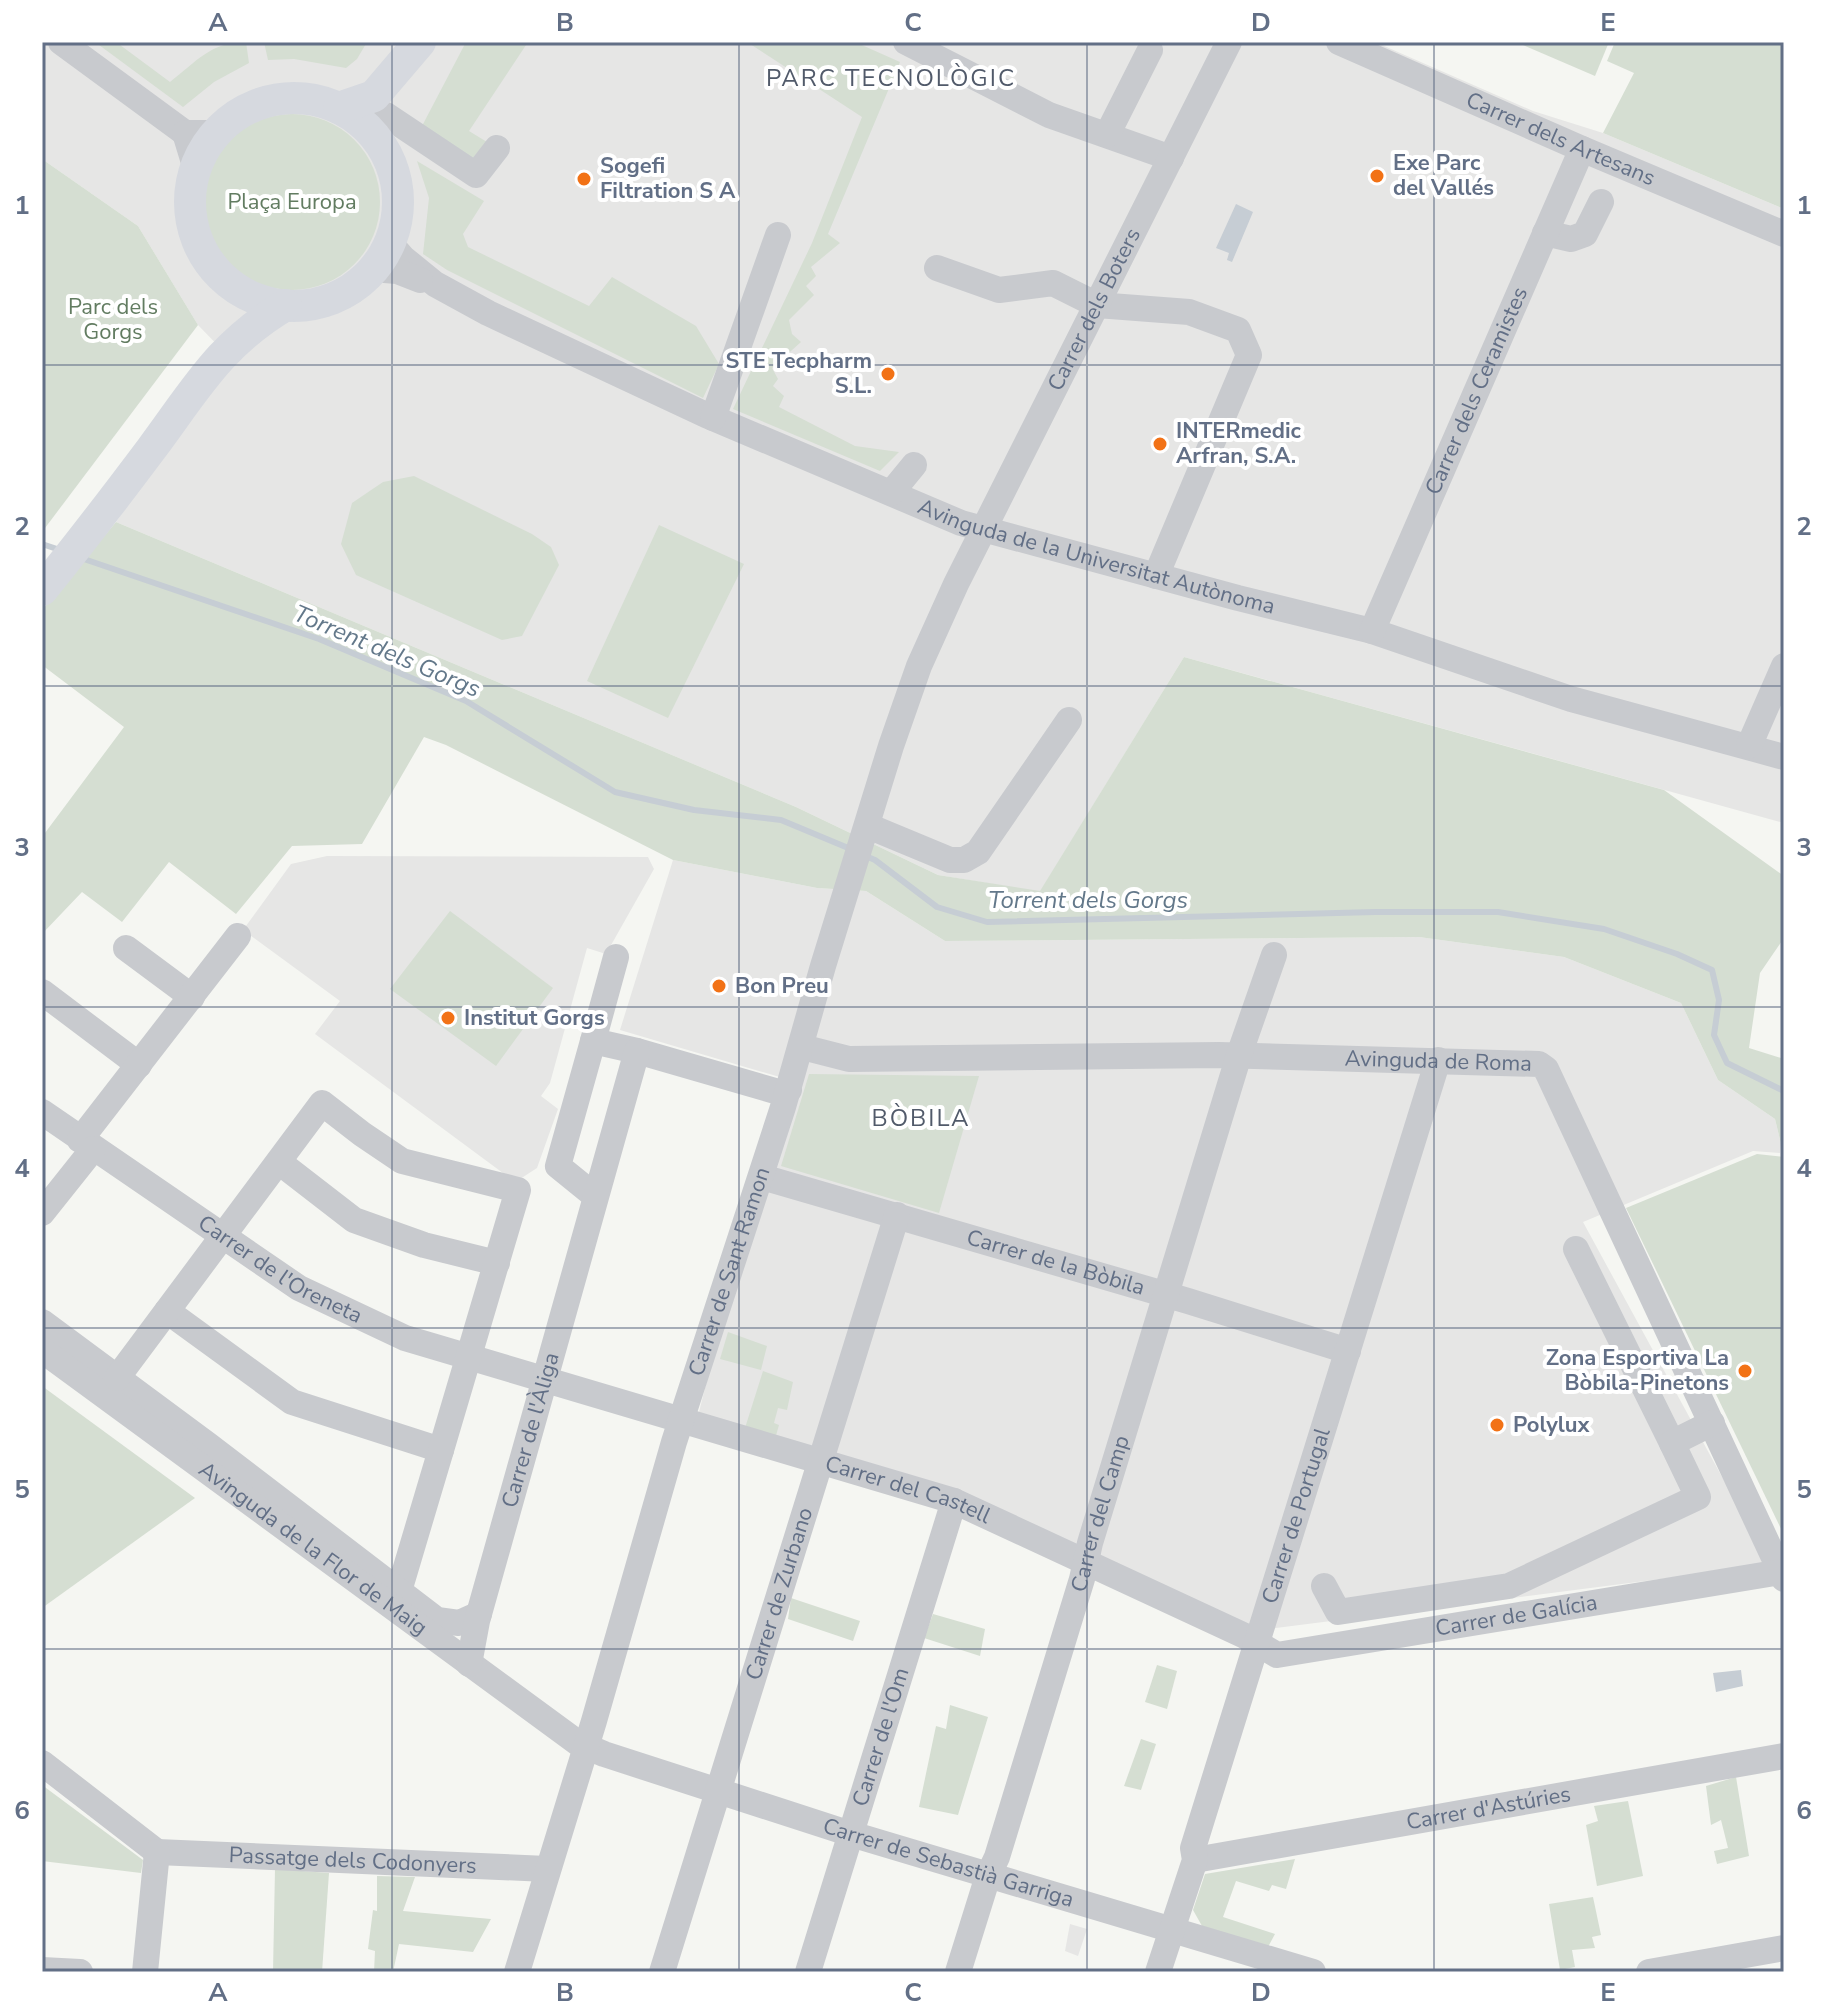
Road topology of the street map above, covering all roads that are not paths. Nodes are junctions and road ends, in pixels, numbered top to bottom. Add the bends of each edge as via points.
1 (61, 42) edge
2 (906, 42) edge
3 (1229, 42) edge
4 (1339, 42) edge
5 (417, 47) edge
6 (1150, 50) dead end
7 (339, 108) junction
8 (386, 115) junction
9 (201, 133) junction
10 (1107, 135) junction
11 (383, 148) junction
12 (497, 148) dead end
13 (1582, 149) junction
14 (1171, 158) junction
15 (1601, 202) dead end
16 (1545, 233) junction
17 (1784, 234) edge
18 (778, 235) dead end
19 (389, 242) junction
20 (937, 268) dead end
21 (372, 269) junction
22 (228, 283) junction
23 (435, 284) junction
24 (286, 305) junction
25 (1097, 305) junction
26 (218, 358) junction
27 (713, 418) junction
28 (914, 465) dead end
29 (891, 493) junction
30 (984, 529) junction
31 (1156, 576) junction
32 (959, 579) joint
33 (42, 590) edge
34 (1372, 631) junction
35 (1784, 666) edge
36 (1069, 720) dead end
37 (1749, 746) junction
38 (1784, 757) edge
39 (865, 834) junction
40 (238, 936) dead end
41 (126, 948) dead end
42 (1274, 955) dead end
43 (616, 957) dead end
44 (42, 992) edge
45 (192, 997) junction
46 (593, 1041) junction
47 (808, 1049) junction
48 (637, 1051) junction
49 (1239, 1055) junction
50 (1438, 1060) junction
51 (139, 1065) junction
52 (789, 1090) junction
53 (42, 1112) edge
54 (86, 1145) junction
55 (279, 1162) junction
56 (762, 1177) junction
57 (595, 1196) junction
58 (42, 1213) edge
59 (897, 1215) junction
60 (224, 1235) junction
61 (1576, 1249) dead end
62 (497, 1263) junction
63 (1168, 1295) junction
64 (167, 1311) junction
65 (42, 1322) edge
66 (42, 1350) edge
67 (1348, 1351) junction
68 (470, 1357) junction
69 (117, 1378) junction
70 (543, 1379) junction
71 (681, 1418) junction
72 (1712, 1423) junction
73 (1672, 1443) junction
74 (441, 1450) junction
75 (821, 1461) junction
76 (954, 1501) junction
77 (1085, 1560) junction
78 (1782, 1571) edge
79 (1324, 1586) dead end
80 (399, 1591) junction
81 (479, 1614) junction
82 (1256, 1644) junction
83 (469, 1664) junction
84 (585, 1746) junction
85 (1784, 1756) edge
86 (42, 1763) edge
87 (717, 1789) junction
88 (851, 1834) junction
89 (157, 1852) junction
90 (1195, 1860) junction
91 (547, 1869) junction
92 (988, 1876) junction
93 (1171, 1929) junction
94 (1784, 1948) edge
95 (42, 1970) edge
96 (80, 1972) edge
97 (145, 1972) edge
98 (517, 1972) edge
99 (662, 1972) edge
100 (808, 1972) edge
101 (958, 1972) edge
102 (1158, 1972) edge
103 (1313, 1972) edge
104 (1649, 1972) edge

1 - 9 street
2 - 10 street via 1049,115
3 - 14 street, Carrer dels Boters
4 - 13 street, Carrer dels Artesans
5 - 7 main road via 374,96
5 - 8 main road
6 - 10 street
7 - 9 main road via 306,99 272,101
7 - 11 main road via 364,125
8 - 11 main road
8 - 12 street via 476,175
9 - 22 main road via 205,148 190,198 194,232
10 - 14 street
11 - 19 main road via 397,194
13 - 16 street, Carrer dels Ceramistes
13 - 17 street, Carrer dels Artesans
14 - 25 street, Carrer dels Boters
15 - 16 street via 1585,234 1571,239
16 - 34 street, Carrer dels Ceramistes
18 - 27 street
19 - 21 main road
19 - 23 street, Avinguda de la Universitat Autònoma
20 - 25 street via 999,290 1053,283
21 - 23 street, Avinguda de la Universitat Autònoma
21 - 24 main road via 337,296
22 - 24 main road via 255,298
22 - 26 main road via 231,315
23 - 27 street, Avinguda de la Universitat Autònoma
24 - 26 main road
25 - 30 street, Carrer dels Boters
25 - 31 street via 1189,312 1238,330 1249,355
26 - 33 main road
27 - 29 street, Avinguda de la Universitat Autònoma
28 - 29 street
29 - 30 street, Avinguda de la Universitat Autònoma
30 - 31 street, Avinguda de la Universitat Autònoma
30 - 32 street, Carrer dels Boters
31 - 34 street, Avinguda de la Universitat Autònoma
32 - 39 street, Carrer de Sant Ramon via 919,666
34 - 37 street, Avinguda de la Universitat Autònoma via 1571,699
35 - 37 street
36 - 39 street via 978,852 964,860
37 - 38 street, Avinguda de la Universitat Autònoma
39 - 47 street, Carrer de Sant Ramon via 823,966
40 - 45 street
41 - 45 street
42 - 49 street, Carrer del Camp
43 - 46 street
44 - 51 street
45 - 51 street
46 - 48 street
46 - 57 street via 558,1166
47 - 49 street, Avinguda de Roma via 849,1059
47 - 52 street, Carrer de Sant Ramon
48 - 52 street via 782,1093
48 - 57 street, Carrer de l'Àliga
49 - 50 street, Avinguda de Roma
49 - 63 street, Carrer del Camp
50 - 67 street, Carrer de Portugal
50 - 72 street, Avinguda de Roma via 1530,1062 1546,1069
51 - 54 street
52 - 56 street, Carrer de Sant Ramon
53 - 54 street, Carrer de l'Oreneta
54 - 58 street
54 - 60 street, Carrer de l'Oreneta
55 - 60 street
55 - 62 street via 354,1220
55 - 62 street via 322,1103 402,1161 518,1190
56 - 59 street, Carrer de la Bòbila
56 - 71 street, Carrer de Sant Ramon
57 - 70 street, Carrer de l'Àliga
59 - 63 street, Carrer de la Bòbila
59 - 75 street, Carrer de Zurbano
60 - 64 street
60 - 68 street, Carrer de l'Oreneta via 299,1288 405,1338
61 - 73 street
62 - 68 street
63 - 67 street, Carrer de la Bòbila
63 - 77 street, Carrer del Camp
64 - 69 street
64 - 74 street via 292,1402
65 - 69 street, Avinguda de la Flor de Maig
66 - 83 street, Avinguda de la Flor de Maig
67 - 82 street, Carrer de Portugal
68 - 70 street, Carrer de l'Oreneta
68 - 74 street
69 - 80 street, Avinguda de la Flor de Maig
70 - 71 street, Carrer del Castell
70 - 81 street, Carrer de l'Àliga
71 - 75 street, Carrer del Castell
71 - 84 street, Carrer de Sant Ramon
72 - 73 street
72 - 78 street, Avinguda de Roma
73 - 79 street via 1698,1497 1509,1586 1338,1612
74 - 80 street
75 - 76 street, Carrer del Castell
75 - 87 street, Carrer de Zurbano
76 - 77 street, Carrer del Castell
76 - 88 street, Carrer de l'Om
77 - 82 street, Carrer del Castell
77 - 92 street, Carrer del Camp
78 - 82 street, Carrer de Galícia via 1277,1655
80 - 81 street, Avinguda de la Flor de Maig via 446,1623
81 - 83 street, Carrer de l'Àliga
82 - 90 street, Carrer de Portugal via 1193,1848
83 - 84 street, Avinguda de la Flor de Maig
84 - 87 street, Carrer de Sebastià Garriga
84 - 91 street, Carrer de Sant Ramon
85 - 90 street, Carrer d'Astúries
86 - 89 street
87 - 88 street, Carrer de Sebastià Garriga
87 - 99 street, Carrer de Zurbano
88 - 92 street, Carrer de Sebastià Garriga
88 - 100 street, Carrer de l'Om
89 - 91 street, Passatge dels Codonyers
89 - 97 street
90 - 93 street, Carrer de Portugal
91 - 98 street, Carrer de Sant Ramon
92 - 93 street, Carrer de Sebastià Garriga
92 - 101 street, Carrer del Camp
93 - 102 street, Carrer de Portugal
93 - 103 street, Carrer de Sebastià Garriga
94 - 104 street
95 - 96 street

